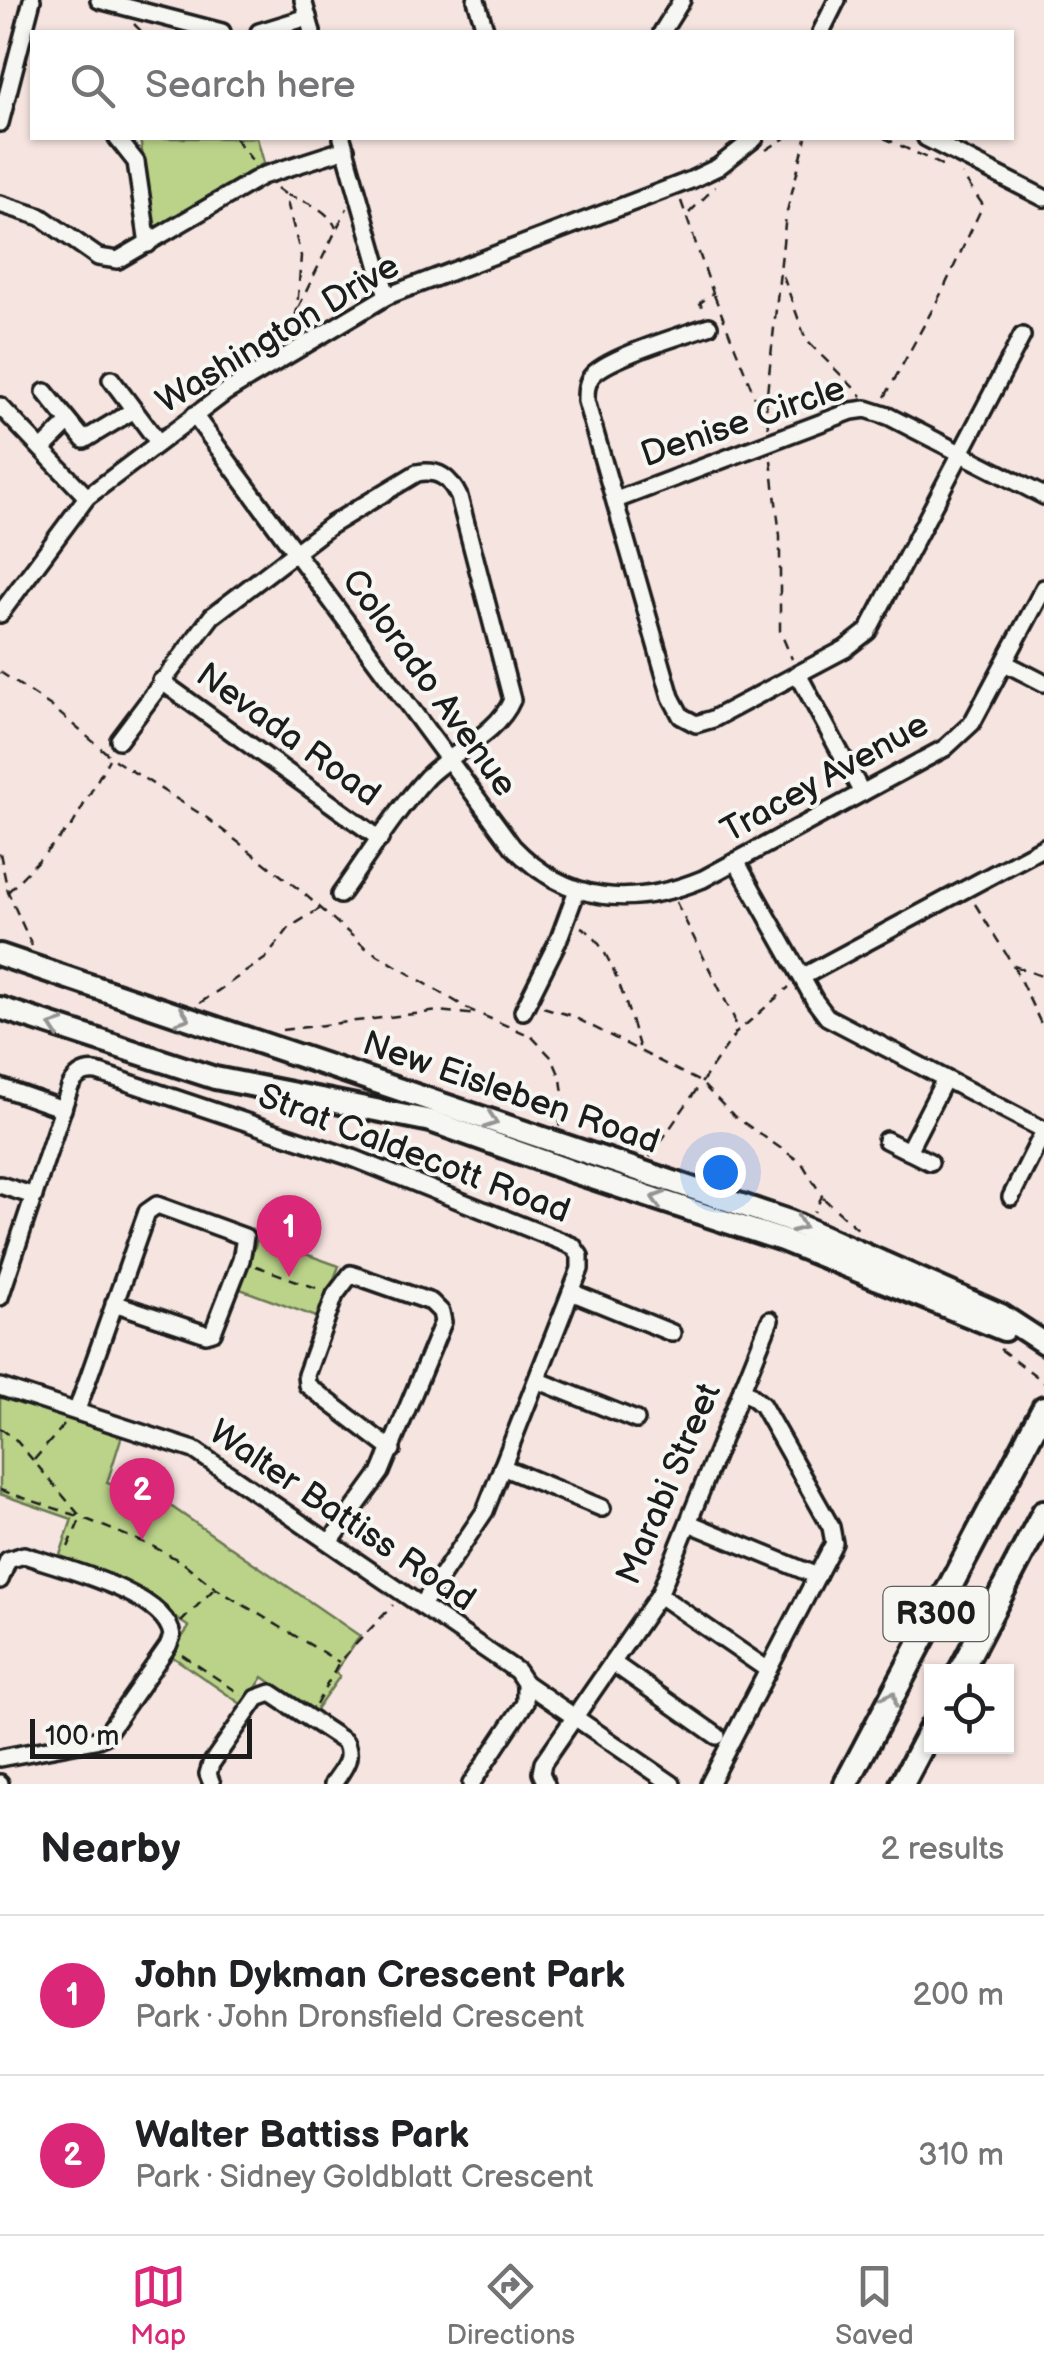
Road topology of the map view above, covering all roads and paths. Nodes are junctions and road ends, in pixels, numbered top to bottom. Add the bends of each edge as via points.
1 (32, 0) edge
2 (99, 0) edge
3 (303, 0) edge
4 (476, 0) edge
5 (682, 0) edge
6 (838, 0) edge
7 (310, 25) edge
8 (214, 30) edge
9 (274, 30) edge
10 (485, 30) edge
11 (663, 30) edge
12 (822, 30) edge
13 (0, 123) edge
14 (119, 140) edge
15 (236, 140) edge
16 (752, 140) edge
17 (805, 140) edge
18 (888, 140) edge
19 (930, 140) edge
20 (344, 143) edge
21 (945, 166) dead end
22 (960, 173) dead end
23 (262, 176) junction
24 (674, 186) junction
25 (357, 190) junction
26 (285, 194) junction
27 (1044, 198) edge
28 (0, 204) edge
29 (336, 228) junction
30 (148, 244) junction
31 (782, 272) junction
32 (713, 294) junction
33 (387, 296) junction
34 (297, 310) junction
35 (709, 326) joint
36 (1022, 336) dead end
37 (283, 358) junction
38 (111, 380) dead end
39 (45, 392) dead end
40 (0, 406) edge
41 (134, 410) junction
42 (878, 411) junction
43 (194, 415) junction
44 (68, 424) junction
45 (769, 434) junction
46 (158, 442) junction
47 (42, 449) junction
48 (961, 453) junction
49 (1044, 496) edge
50 (87, 497) junction
51 (616, 500) junction
52 (296, 552) junction
53 (1044, 588) edge
54 (0, 614) edge
55 (1005, 663) junction
56 (0, 672) edge
57 (798, 674) junction
58 (161, 681) junction
59 (1044, 683) edge
60 (119, 740) dead end
61 (110, 756) junction
62 (448, 758) junction
63 (862, 793) junction
64 (380, 839) junction
65 (1044, 848) edge
66 (0, 853) edge
67 (736, 861) junction
68 (967, 889) junction
69 (577, 890) junction
70 (8, 892) junction
71 (671, 892) junction
72 (340, 895) joint
73 (320, 910) junction
74 (566, 920) junction
75 (32, 946) dead end
76 (0, 955) edge
77 (1012, 965) junction
78 (802, 977) junction
79 (1044, 977) edge
80 (525, 1006) joint
81 (0, 1008) edge
82 (194, 1008) dead end
83 (484, 1016) junction
84 (1044, 1030) edge
85 (271, 1033) dead end
86 (736, 1034) junction
87 (641, 1052) junction
88 (945, 1078) junction
89 (700, 1082) junction
90 (0, 1087) edge
91 (63, 1109) junction
92 (1044, 1130) edge
93 (558, 1131) dead end
94 (886, 1140) dead end
95 (908, 1151) junction
96 (647, 1161) dead end
97 (930, 1162) dead end
98 (0, 1184) edge
99 (34, 1196) junction
100 (822, 1196) junction
101 (1011, 1197) dead end
102 (811, 1218) dead end
103 (860, 1231) dead end
104 (241, 1260) junction
105 (1, 1288) edge
106 (571, 1292) junction
107 (336, 1295) junction
108 (114, 1304) junction
109 (770, 1320) dead end
110 (672, 1333) dead end
111 (1044, 1343) edge
112 (996, 1345) dead end
113 (536, 1380) junction
114 (1044, 1382) edge
115 (0, 1387) edge
116 (742, 1388) junction
117 (1044, 1408) edge
118 (77, 1410) junction
119 (636, 1420) dead end
120 (0, 1428) edge
121 (392, 1450) junction
122 (33, 1461) junction
123 (502, 1467) junction
124 (0, 1490) edge
125 (602, 1508) dead end
126 (1044, 1512) edge
127 (82, 1518) junction
128 (688, 1523) junction
129 (330, 1542) junction
130 (57, 1566) junction
131 (817, 1576) junction
132 (0, 1580) edge
133 (215, 1588) junction
134 (403, 1592) junction
135 (660, 1595) junction
136 (422, 1605) junction
137 (171, 1628) junction
138 (168, 1646) junction
139 (339, 1662) junction
140 (612, 1662) junction
141 (964, 1664) edge
142 (768, 1670) junction
143 (525, 1682) junction
144 (254, 1702) junction
145 (310, 1717) junction
146 (575, 1717) junction
147 (716, 1736) dead end
148 (924, 1742) edge
149 (0, 1758) edge
150 (212, 1784) edge
151 (333, 1784) edge
152 (471, 1784) edge
153 (546, 1784) edge
154 (672, 1784) edge
155 (709, 1784) edge
156 (846, 1784) edge
157 (902, 1784) edge

1 - 13 street
2 - 8 street
3 - 7 street
4 - 10 street
5 - 11 street
6 - 12 street
7 - 9 street
14 - 30 street via 136,162
15 - 23 path
16 - 24 street, Washington Drive via 718,167
17 - 31 path via 786,215
18 - 21 path
19 - 27 street
20 - 23 street
20 - 25 street
22 - 42 path via 983,204
23 - 26 path
23 - 30 street
24 - 32 path
24 - 33 street, Washington Drive
25 - 29 path
25 - 33 street
26 - 29 path via 332,217
26 - 34 path via 301,256
28 - 30 street via 40,217 107,260
29 - 34 path
31 - 42 path via 806,340
31 - 45 path via 766,403
32 - 35 path via 700,303
32 - 45 path
33 - 37 street, Washington Drive
34 - 37 path
35 - 51 street via 608,364 589,379 586,400
36 - 48 street
37 - 43 street, Washington Drive
38 - 41 street
39 - 44 street
40 - 47 street
41 - 44 street via 88,440
41 - 46 street
42 - 45 street, Denise Circle via 852,411
42 - 48 street, Denise Circle
43 - 46 street, Washington Drive
43 - 52 street, Colorado Avenue
44 - 47 street
45 - 51 street, Denise Circle
45 - 57 path via 780,536 780,631
46 - 50 street, Washington Drive
47 - 50 street
48 - 49 street
48 - 57 street, Denise Circle via 868,631
50 - 54 street, Washington Drive
51 - 57 street, Denise Circle via 680,716 703,724
52 - 58 street via 212,616
52 - 62 street, Colorado Avenue
52 - 62 street via 417,473 438,472 453,485 512,700 498,722
53 - 55 street, Tracey Avenue
55 - 59 street
55 - 63 street, Tracey Avenue via 960,736
56 - 61 path
57 - 63 street
58 - 60 street
58 - 64 street, Nevada Road
61 - 70 path via 74,824
61 - 73 path via 207,818
62 - 64 street
62 - 69 street, Colorado Avenue via 521,856
63 - 67 street, Tracey Avenue
64 - 72 street
65 - 68 street
66 - 70 path
67 - 71 street, Tracey Avenue
67 - 78 street
68 - 77 path
68 - 78 street
69 - 71 street, Colorado Avenue via 628,898
69 - 74 street
70 - 75 path
71 - 86 path
72 - 73 path
73 - 82 path
73 - 83 path via 366,948
74 - 80 street
74 - 87 path via 590,932 618,977
76 -> 111 main road, New Eisleben Road via 789,1220 1001,1315
77 - 79 path
77 - 84 path
78 - 86 path
78 - 88 street via 827,1016
80 - 87 path via 572,1016
111 -> 81 main road, New Eisleben Road via 782,1240 432,1121 216,1078
83 - 85 path via 438,1012
83 - 93 path via 531,1036 552,1058 564,1101
86 - 89 path
87 - 89 path
88 - 92 street
88 - 95 street
89 - 96 path
89 - 100 path via 734,1116 802,1163
90 - 91 street
91 - 99 street, Strat Caldecott Road
91 - 106 street, Strat Caldecott Road via 76,1077 97,1072 352,1158 573,1246 582,1262
92 - 101 street
94 - 95 street
95 - 97 street
98 - 99 street
99 - 105 street, Strat Caldecott Road
100 - 102 path
100 - 103 path
104 - 107 path
104 - 108 street via 209,1334
104 - 108 street via 246,1242 240,1233 151,1207
106 - 110 street
106 - 113 street, Strat Caldecott Road
107 - 121 street via 307,1385
107 - 121 street via 354,1274 431,1302 441,1312 442,1326
108 - 118 street
109 - 116 street, Marabi Street
112 - 114 path
113 - 119 street
113 - 123 street, Strat Caldecott Road
115 - 118 street, Walter Battiss Road
116 - 128 street, Marabi Street
116 - 131 street via 762,1405 831,1527 834,1543
156 -> 117 highway, R300
118 - 122 path
118 - 129 street, Walter Battiss Road via 194,1450
120 - 122 path
121 - 129 street
122 - 127 path
123 - 125 street
123 - 136 street, Strat Caldecott Road via 482,1518
124 - 127 path
126 - 141 highway, R300
127 - 130 path
127 - 133 path via 152,1546
128 - 131 street
128 - 135 street, Marabi Street
129 - 134 street, Walter Battiss Road
130 - 132 street via 18,1555 5,1564
130 - 137 street via 124,1589
131 - 142 street
133 - 137 path
133 - 139 path
134 - 136 street, Walter Battiss Road
134 - 139 path
135 - 140 street, Marabi Street
135 - 142 street
136 - 143 street, Walter Battiss Road
137 - 138 street
138 - 144 path
138 - 149 street via 104,1736
139 - 145 path
140 - 146 street, Marabi Street
140 - 147 street
142 - 155 street
143 - 146 street, Walter Battiss Road
143 - 152 street via 522,1710
144 - 145 street via 276,1694
144 - 150 street via 211,1764
145 - 151 street via 348,1746 348,1761
146 - 153 street, Marabi Street via 543,1763
146 - 154 street, Walter Battiss Road
148 - 157 highway

